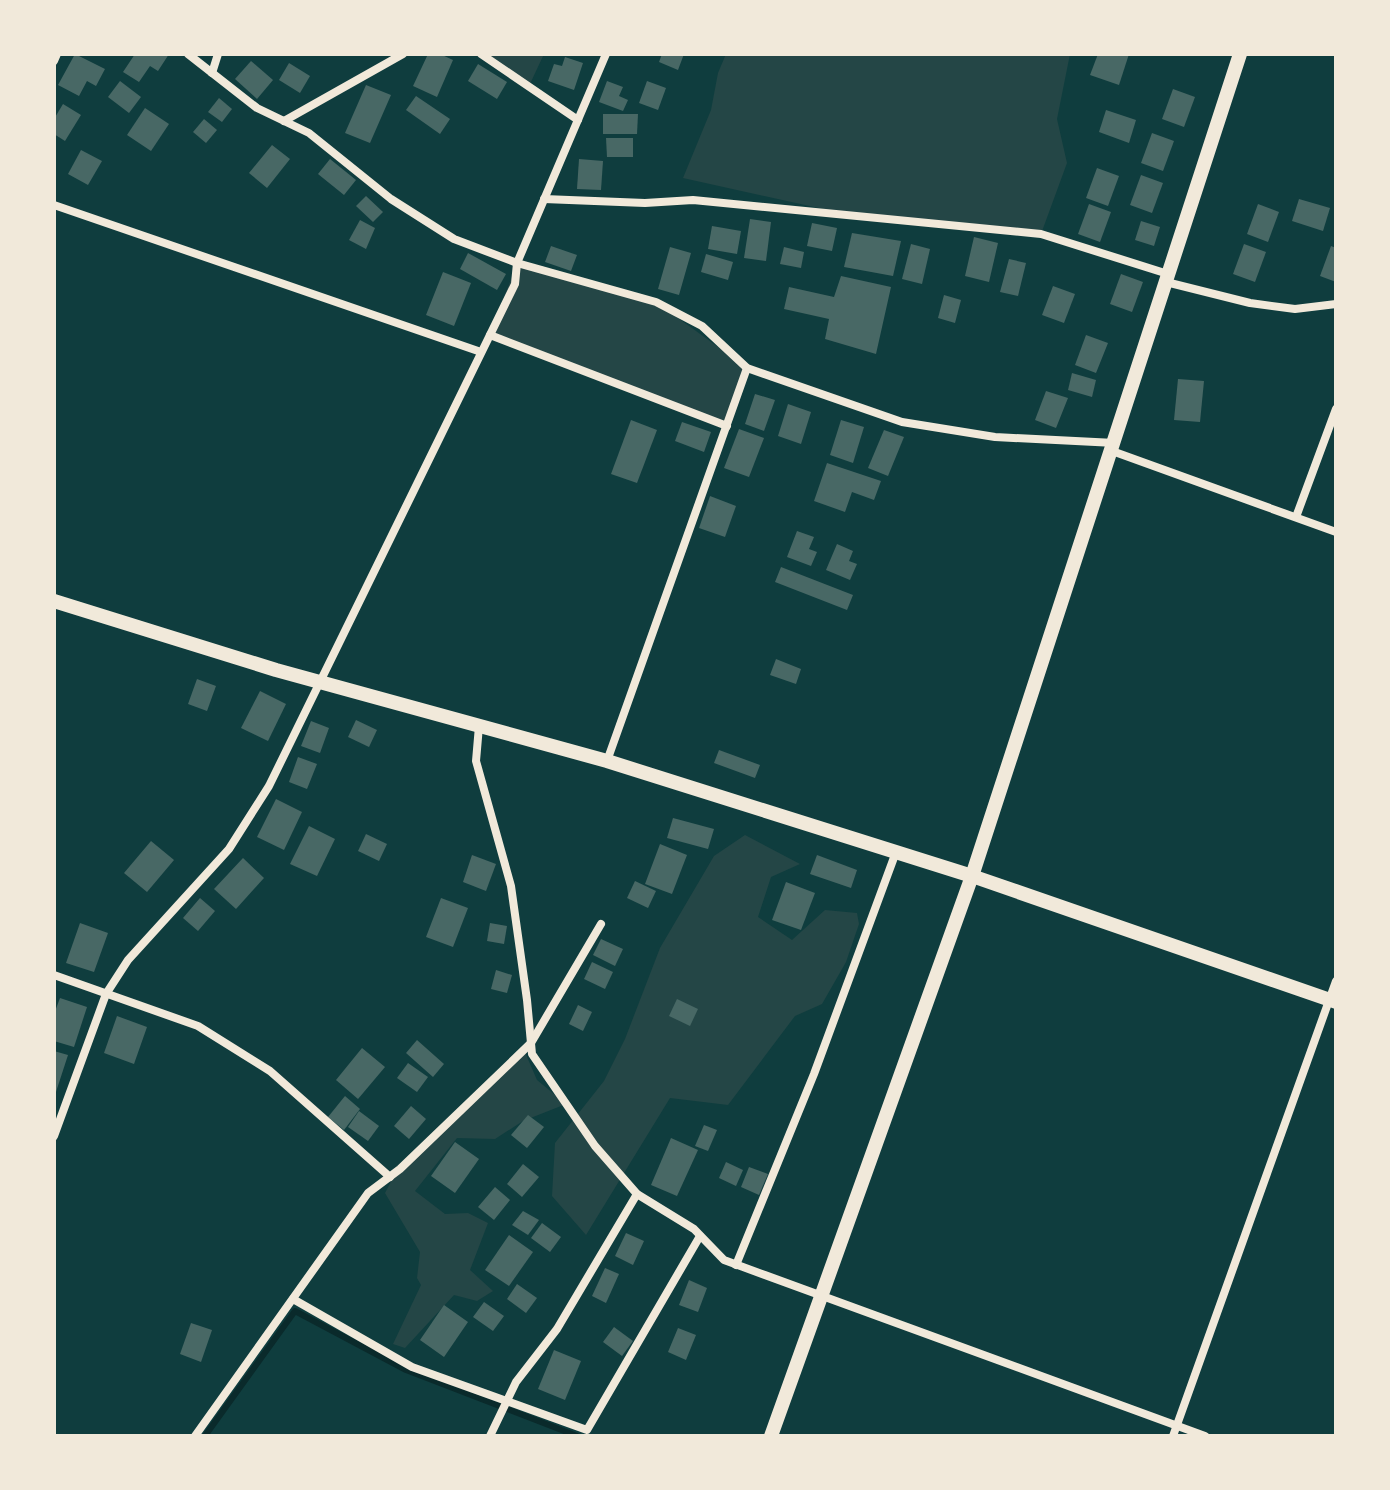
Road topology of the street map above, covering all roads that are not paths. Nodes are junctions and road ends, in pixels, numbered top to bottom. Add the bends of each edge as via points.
1 (57, 54) edge
2 (188, 54) edge
3 (218, 54) edge
4 (403, 54) edge
5 (481, 54) edge
6 (606, 54) edge
7 (1240, 54) edge
8 (54, 61) edge
9 (212, 73) junction
10 (578, 120) junction
11 (284, 121) junction
12 (544, 199) junction
13 (54, 205) edge
14 (517, 263) junction
15 (1167, 278) junction
16 (1336, 304) edge
17 (490, 335) junction
18 (481, 352) junction
19 (747, 368) junction
20 (1336, 409) edge
21 (727, 426) junction
22 (1114, 447) junction
23 (1296, 517) junction
24 (1336, 532) edge
25 (54, 601) edge
26 (321, 683) junction
27 (479, 726) junction
28 (607, 761) junction
29 (896, 852) junction
30 (972, 876) junction
31 (601, 924) dead end
32 (54, 975) edge
33 (1336, 981) edge
34 (106, 994) junction
35 (1333, 1001) edge
36 (531, 1043) junction
37 (54, 1136) edge
38 (390, 1177) junction
39 (637, 1194) junction
40 (700, 1236) junction
41 (736, 1265) junction
42 (821, 1296) junction
43 (293, 1299) junction
44 (505, 1401) junction
45 (1177, 1426) junction
46 (195, 1436) edge
47 (490, 1436) edge
48 (771, 1436) edge
49 (1173, 1436) edge
50 (1205, 1436) edge

1 - 8 street
2 - 9 street
3 - 9 street
4 - 11 street
5 - 10 street
6 - 10 street
7 - 15 street
9 - 11 street via 257,108
10 - 12 street
11 - 14 street via 309,133 417,218 463,244
12 - 14 street
12 - 15 street via 693,200 1041,234
13 - 18 street
14 - 17 street via 515,284
14 - 19 street via 656,302 702,326
15 - 16 street via 1250,303 1295,309
15 - 22 street
17 - 18 street
17 - 21 street
18 - 26 street
19 - 21 street
19 - 22 street via 902,422 995,437
20 - 23 street
21 - 28 street
22 - 23 street
22 - 30 street
23 - 24 street
25 - 26 street
26 - 27 street
26 - 34 street via 269,786 229,849 128,960
27 - 28 street
27 - 36 street via 476,761 511,886
28 - 29 street
29 - 30 street
29 - 41 street via 820,1060
30 - 35 street
30 - 42 street
31 - 36 street
32 - 34 street
33 - 35 street
34 - 37 street
34 - 38 street via 198,1026 270,1071
35 - 45 street
36 - 38 street
36 - 39 street via 532,1054 595,1146
38 - 43 street via 368,1193
39 - 40 street
39 - 44 street via 557,1329
40 - 41 street
40 - 44 street via 587,1430
41 - 42 street
42 - 45 street
42 - 48 street
43 - 44 street via 412,1367
43 - 46 street
44 - 47 street
45 - 49 street
45 - 50 street

